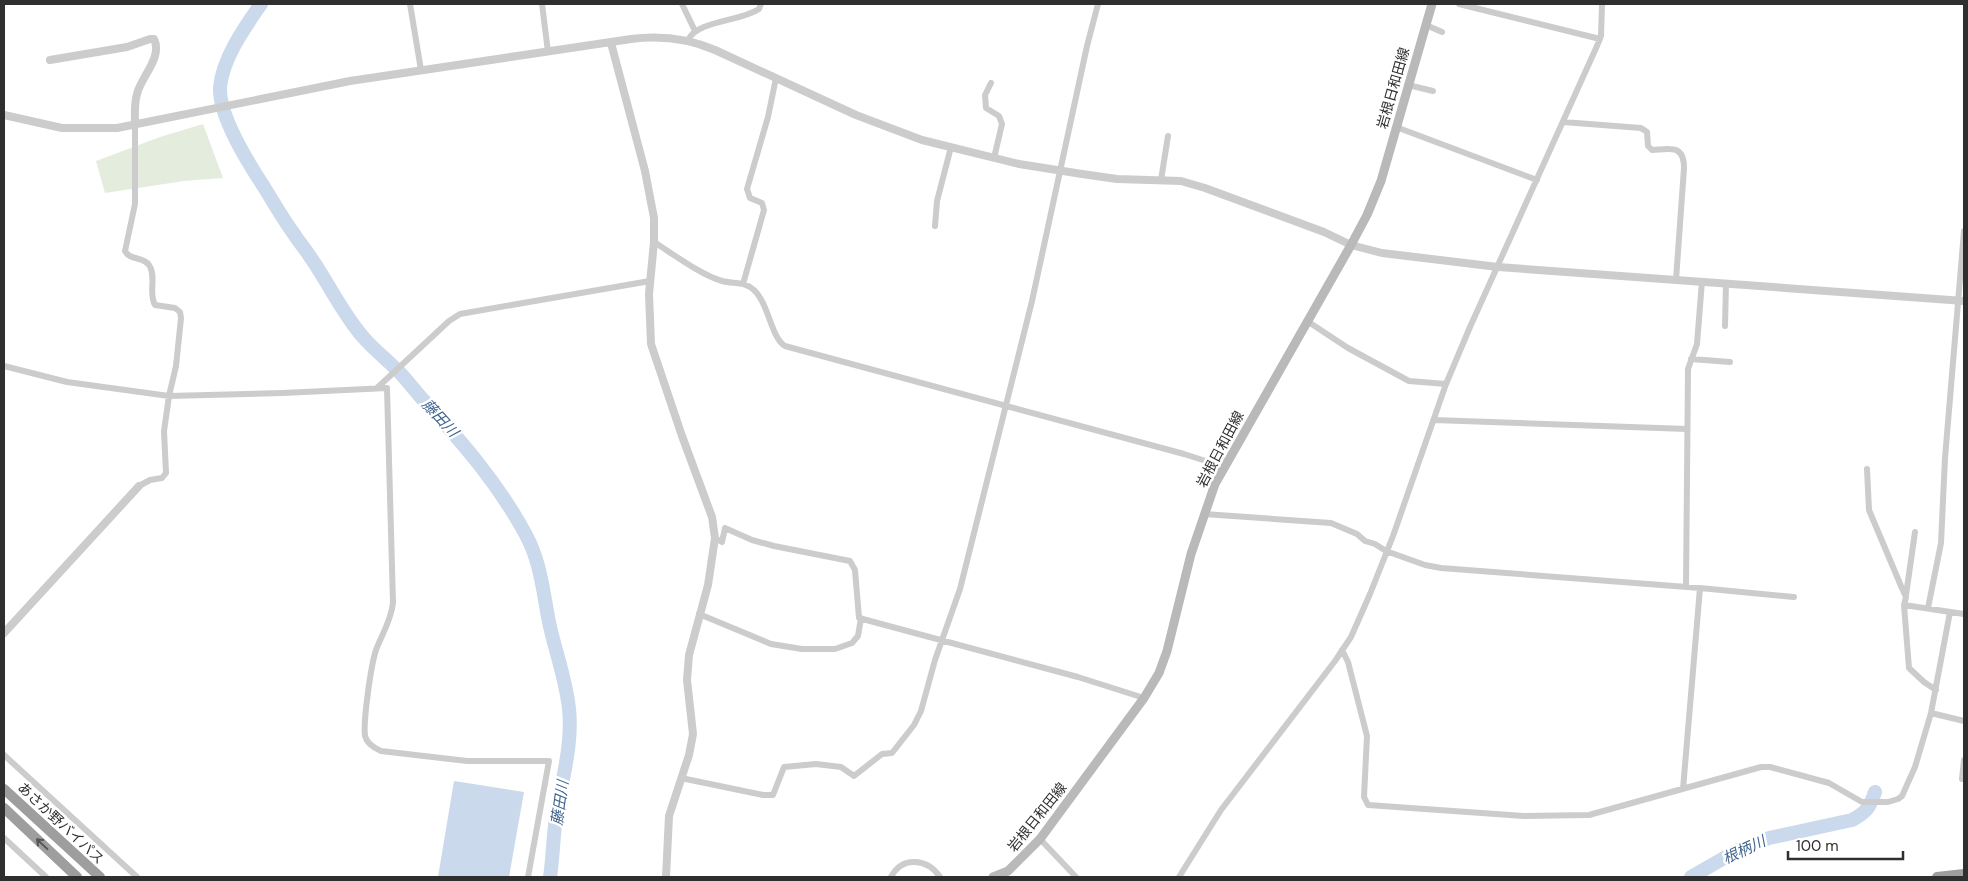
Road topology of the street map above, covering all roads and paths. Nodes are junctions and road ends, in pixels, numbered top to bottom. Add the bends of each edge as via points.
1 (410, 4) edge
2 (542, 4) edge
3 (682, 4) edge
4 (761, 4) edge
5 (1098, 4) edge
6 (1432, 4) edge
7 (1459, 4) edge
8 (1602, 4) edge
9 (1426, 25) junction
10 (695, 32) junction
11 (1442, 32) dead end
12 (1600, 39) junction
13 (688, 40) junction
14 (611, 43) junction
15 (548, 52) junction
16 (50, 60) dead end
17 (421, 70) junction
18 (776, 78) junction
19 (990, 83) dead end
20 (1408, 85) junction
21 (1433, 91) dead end
22 (4, 115) edge
23 (1563, 122) junction
24 (135, 125) junction
25 (1396, 127) junction
26 (1168, 136) dead end
27 (951, 148) junction
28 (994, 158) junction
29 (1060, 170) junction
30 (1161, 180) junction
31 (1537, 180) junction
32 (935, 226) dead end
33 (1964, 231) edge
34 (654, 242) junction
35 (1350, 245) junction
36 (1498, 267) junction
37 (1676, 280) junction
38 (650, 281) junction
39 (1702, 281) junction
40 (1726, 283) junction
41 (742, 284) junction
42 (1961, 301) edge
43 (1307, 320) junction
44 (1725, 326) dead end
45 (1691, 359) junction
46 (1730, 362) dead end
47 (4, 366) edge
48 (1446, 384) junction
49 (377, 388) junction
50 (169, 396) junction
51 (1007, 406) junction
52 (1434, 420) junction
53 (1687, 429) junction
54 (1224, 469) junction
55 (1867, 469) dead end
56 (139, 486) joint
57 (1204, 514) junction
58 (1915, 532) dead end
59 (715, 538) junction
60 (1386, 551) junction
61 (1686, 587) junction
62 (1700, 588) junction
63 (1794, 597) dead end
64 (1906, 597) junction
65 (1904, 605) junction
66 (1928, 608) junction
67 (1950, 612) junction
68 (700, 614) junction
69 (1964, 614) edge
70 (861, 618) junction
71 (4, 634) edge
72 (942, 640) junction
73 (1342, 650) junction
74 (1936, 690) junction
75 (1144, 698) junction
76 (1930, 714) junction
77 (1964, 721) edge
78 (4, 755) edge
79 (1964, 760) edge
80 (681, 778) junction
81 (1962, 779) dead end
82 (4, 789) edge
83 (1684, 789) junction
84 (4, 808) edge
85 (4, 838) edge
86 (1040, 839) junction
87 (1964, 874) edge
88 (46, 877) edge
89 (77, 877) edge
90 (100, 877) edge
91 (137, 877) edge
92 (528, 877) edge
93 (666, 877) edge
94 (891, 877) edge
95 (940, 877) edge
96 (992, 877) edge
97 (1076, 877) edge
98 (1179, 877) edge
99 (1937, 877) edge

1 - 17 street
2 - 15 street
3 - 10 street
4 - 10 street via 759,9 746,16
5 - 29 street
6 - 9 main road, 岩根日和田線
7 - 12 street
8 - 12 street
9 - 11 street
9 - 20 main road, 岩根日和田線
10 - 13 street
12 - 23 street
13 - 14 street via 646,37
13 - 18 street
14 - 15 street
14 - 34 street via 651,196
15 - 17 street
16 - 24 street via 154,39 154,56 137,92
17 - 24 street
18 - 27 street via 874,122
18 - 41 street via 747,189 750,198 762,203 764,210
19 - 28 street via 985,95 986,108 999,116 1002,124
20 - 21 street
20 - 25 main road, 岩根日和田線
22 - 24 street via 62,128 107,129
23 - 31 street
23 - 37 street via 1641,128 1647,132 1648,146 1652,150 1673,149 1684,157
24 - 50 street via 135,204 125,251 150,265 155,305 175,308 181,314 176,366
25 - 31 street
25 - 35 main road, 岩根日和田線 via 1381,181
26 - 30 street
27 - 28 street
27 - 32 street via 937,201
28 - 29 street
29 - 30 street via 1117,179
29 - 51 street
30 - 35 street via 1181,181 1205,188 1324,232
31 - 36 street
33 - 42 street
34 - 38 street
34 - 41 street via 719,280
35 - 36 street via 1398,256
35 - 43 main road, 岩根日和田線
36 - 37 street
36 - 48 street
37 - 39 street
38 - 49 street via 460,314
38 - 59 street via 650,331 654,356 712,516
39 - 40 street
39 - 45 street via 1697,344
40 - 42 street
40 - 44 street
41 - 51 street via 756,291 772,322 776,339 785,346
42 - 66 street via 1946,458 1942,542
43 - 48 street via 1348,348 1409,381
43 - 54 main road, 岩根日和田線
45 - 46 street
45 - 53 street
47 - 50 street via 67,382
48 - 52 street
49 - 50 street
49 - 92 street via 387,388 388,391 394,597 390,620 373,662 365,734 373,748 381,751 467,761 549,761
50 - 56 street via 164,431 165,476
51 - 54 street via 1184,454
51 - 72 street via 960,589
52 - 53 street
52 - 60 street
53 - 61 street
54 - 57 main road, 岩根日和田線
55 - 64 street via 1869,510
56 - 71 street
57 - 60 street via 1331,523
57 - 75 main road, 岩根日和田線 via 1167,651
58 - 64 street
59 - 68 street
59 - 70 street via 722,542 725,528 774,546 850,561 855,570 858,616
60 - 61 street via 1440,568
60 - 73 street via 1357,625
61 - 62 street
62 - 63 street
62 - 83 street
64 - 65 street
65 - 66 street
65 - 74 street via 1909,668
66 - 67 street
67 - 69 street
67 - 74 street
68 - 70 street via 771,644 802,650 835,649 852,643 858,636
68 - 80 street via 687,669 692,743
70 - 72 street
72 - 75 street via 1078,676
72 - 80 street via 921,712 914,725 892,753 882,754 854,776 841,767 816,764 784,766 773,795 769,796
73 - 83 street via 1366,729 1364,797 1368,805 1524,816 1570,816 1598,813
73 - 98 street via 1220,810
74 - 76 street
75 - 86 main road, 岩根日和田線
76 - 77 street
76 - 83 street via 1906,790 1894,800 1862,802 1829,783 1770,767 1752,768
78 - 91 street
79 - 81 street
80 - 93 street via 669,816
82 - 90 highway, あさか野バイパス
89 -> 84 highway, あさか野バイパス
85 - 88 street
86 - 96 main road, 岩根日和田線 via 1008,871
86 - 97 street
87 - 99 highway
94 - 95 street via 899,866 907,862 922,862

